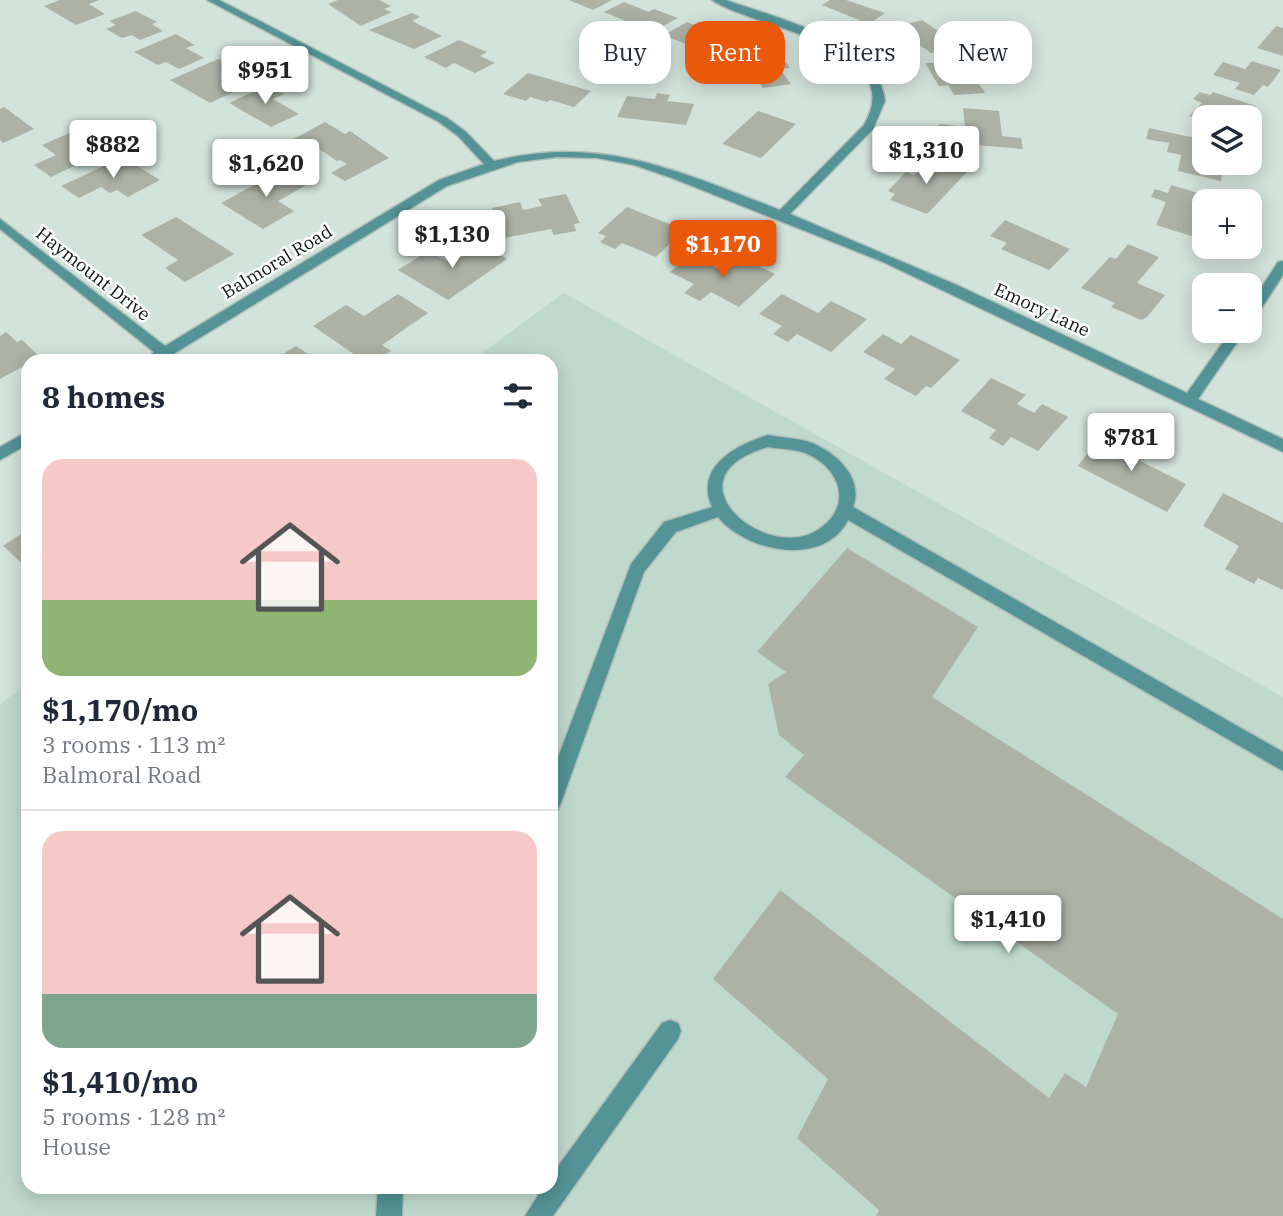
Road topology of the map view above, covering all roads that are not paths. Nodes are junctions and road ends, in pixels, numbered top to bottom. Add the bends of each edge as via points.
1 (212, 0) edge
2 (717, 0) edge
3 (491, 164) junction
4 (782, 215) junction
5 (0, 223) edge
6 (1283, 265) edge
7 (1262, 297) edge
8 (1230, 343) edge
9 (165, 353) joint
10 (1189, 401) junction
11 (21, 440) edge
12 (1283, 446) edge
13 (0, 454) edge
14 (721, 510) junction
15 (846, 511) junction
16 (1283, 762) edge
17 (558, 784) edge
18 (670, 1031) dead end
19 (558, 1188) edge
20 (390, 1194) edge
21 (554, 1194) edge
22 (389, 1216) edge
23 (538, 1216) edge

1 - 3 street via 443,120
2 - 4 street via 834,46 861,64 877,86 878,110 869,127
3 - 4 street, Balmoral Road via 549,154 620,158
3 - 9 street, Balmoral Road via 443,183
4 - 10 street, Emory Lane via 894,261
5 - 9 street, Haymount Drive
6 - 7 street
8 - 10 street
10 - 12 street, Emory Lane
11 - 13 street
14 - 15 street via 749,534 790,544 829,532
14 - 15 street via 716,479 722,465 749,445 768,441 810,447 828,457 842,470 849,487
14 - 17 street via 670,527 637,569
15 - 16 street
18 - 19 street
20 - 22 street
21 - 23 street

